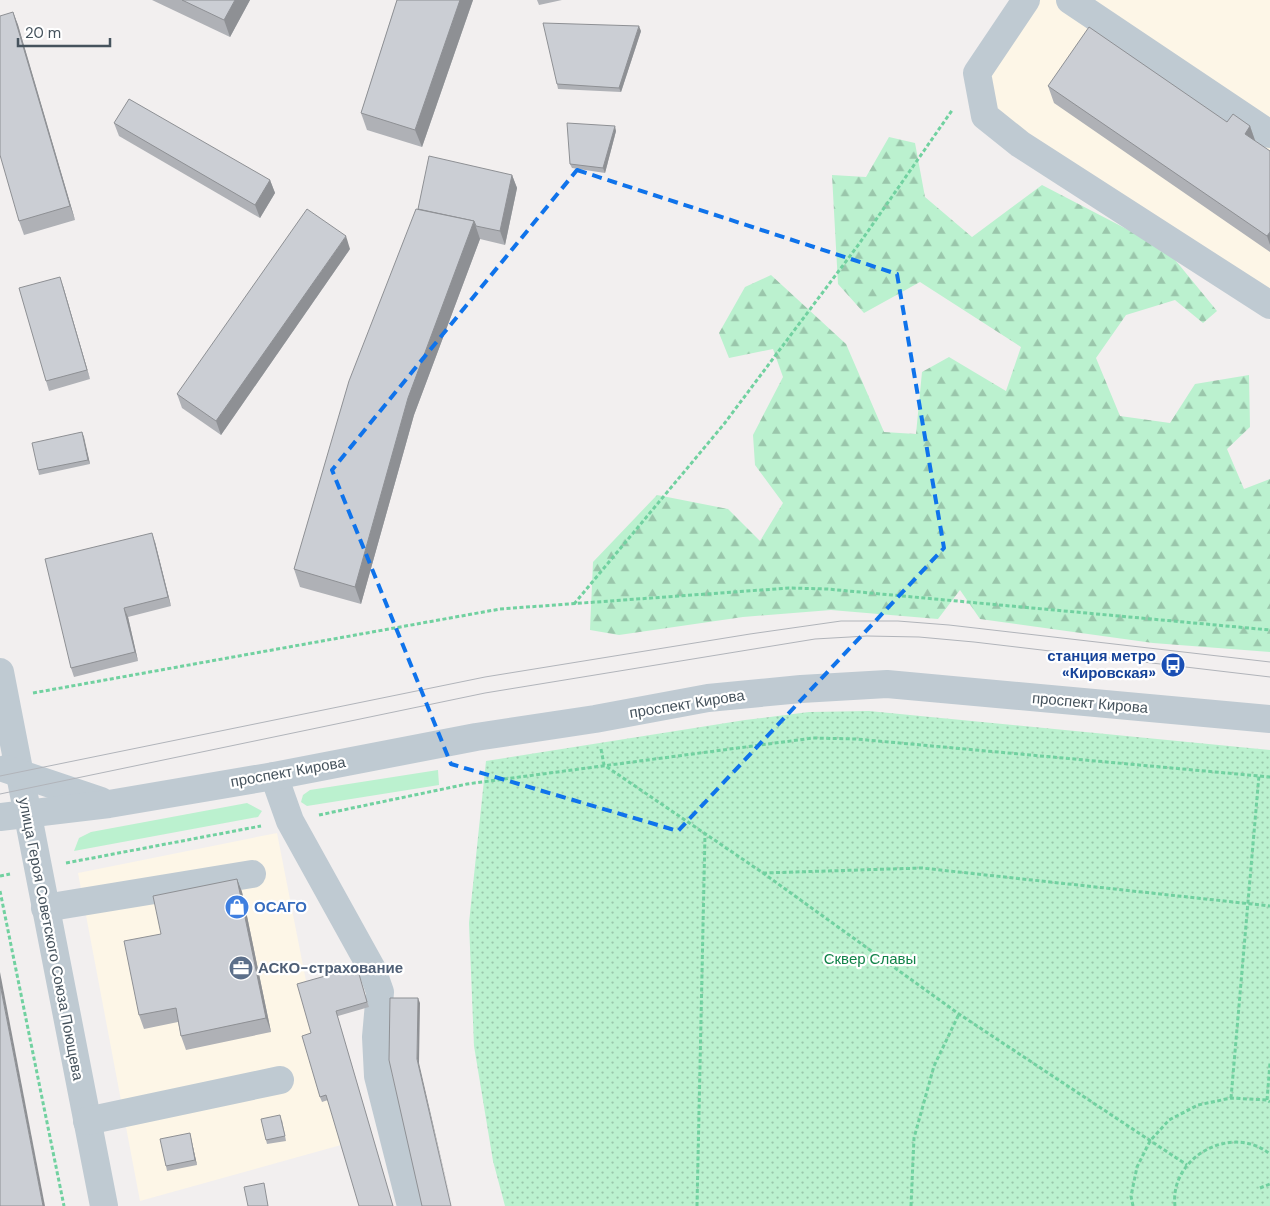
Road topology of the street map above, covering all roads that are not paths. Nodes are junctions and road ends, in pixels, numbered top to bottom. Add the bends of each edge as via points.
1 (1026, 0) edge
2 (1070, 0) edge
3 (1270, 134) edge
4 (1270, 305) edge
5 (0, 672) edge
6 (1270, 719) edge
7 (10, 770) edge
8 (274, 776) junction
9 (109, 804) junction
10 (27, 813) junction
11 (0, 817) edge
12 (252, 874) dead end
13 (45, 908) junction
14 (280, 1080) dead end
15 (87, 1121) junction
16 (104, 1206) edge
17 (411, 1206) edge

1 - 4 street via 977,73 985,116 1020,144
2 - 3 street
5 - 7 street, улица Героя Советского Союза Поющева
6 - 8 street, проспект Кирова via 887,684 708,698 476,737
7 - 9 street, проспект Кирова
7 - 10 street, улица Героя Советского Союза Поющева
8 - 9 street, проспект Кирова
8 - 17 street via 290,820 372,969 380,992 376,1037 378,1076
9 - 10 street, проспект Кирова
10 - 11 street, проспект Кирова
10 - 13 street, улица Героя Советского Союза Поющева
12 - 13 street
13 - 15 street, улица Героя Советского Союза Поющева
14 - 15 street
15 - 16 street, улица Героя Советского Союза Поющева

